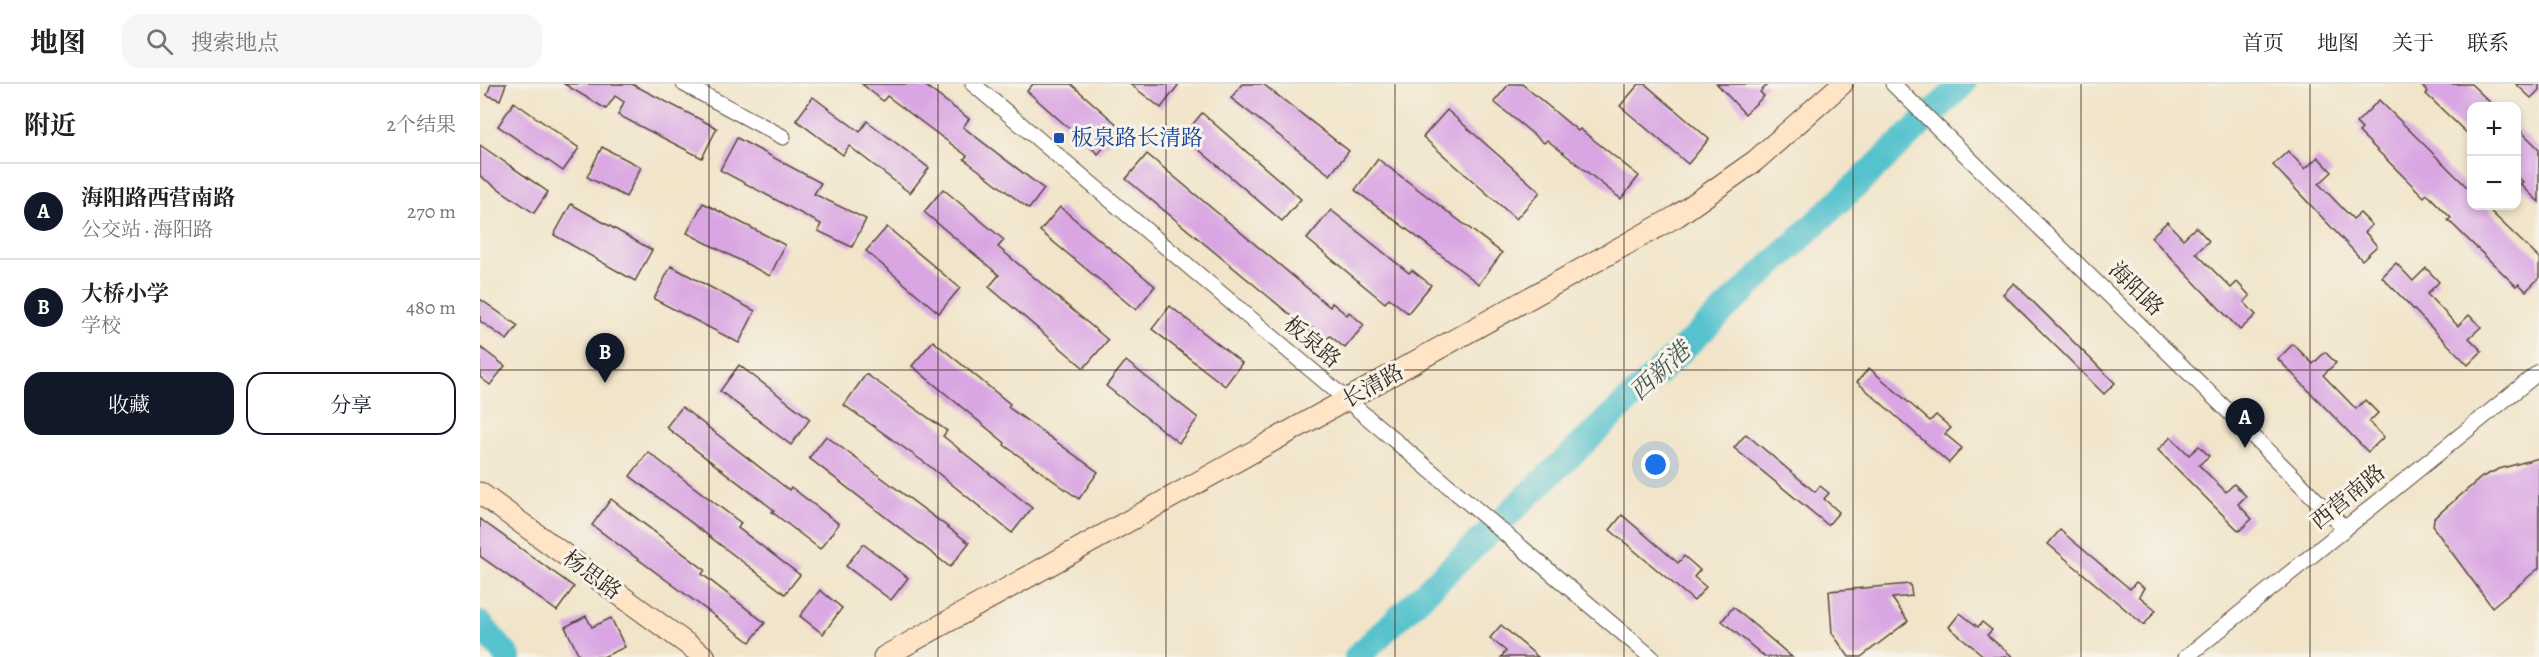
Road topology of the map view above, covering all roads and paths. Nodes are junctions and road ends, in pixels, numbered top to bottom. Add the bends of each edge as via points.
1 (684, 84) edge
2 (973, 84) edge
3 (1842, 84) edge
4 (1893, 84) edge
5 (783, 137) dead end
6 (2539, 372) edge
7 (1347, 400) junction
8 (480, 493) edge
9 (2345, 528) junction
10 (705, 657) edge
11 (884, 657) edge
12 (1651, 657) edge
13 (2186, 657) edge

1 - 5 street
2 - 7 street, 板泉路
3 - 7 main road, 长清路 via 1755,161 1677,216
4 - 9 street, 海阳路
6 - 9 street, 西营南路
7 - 11 main road, 长清路
7 - 12 street, 板泉路
8 - 10 main road, 杨思路
9 - 13 street, 西营南路

